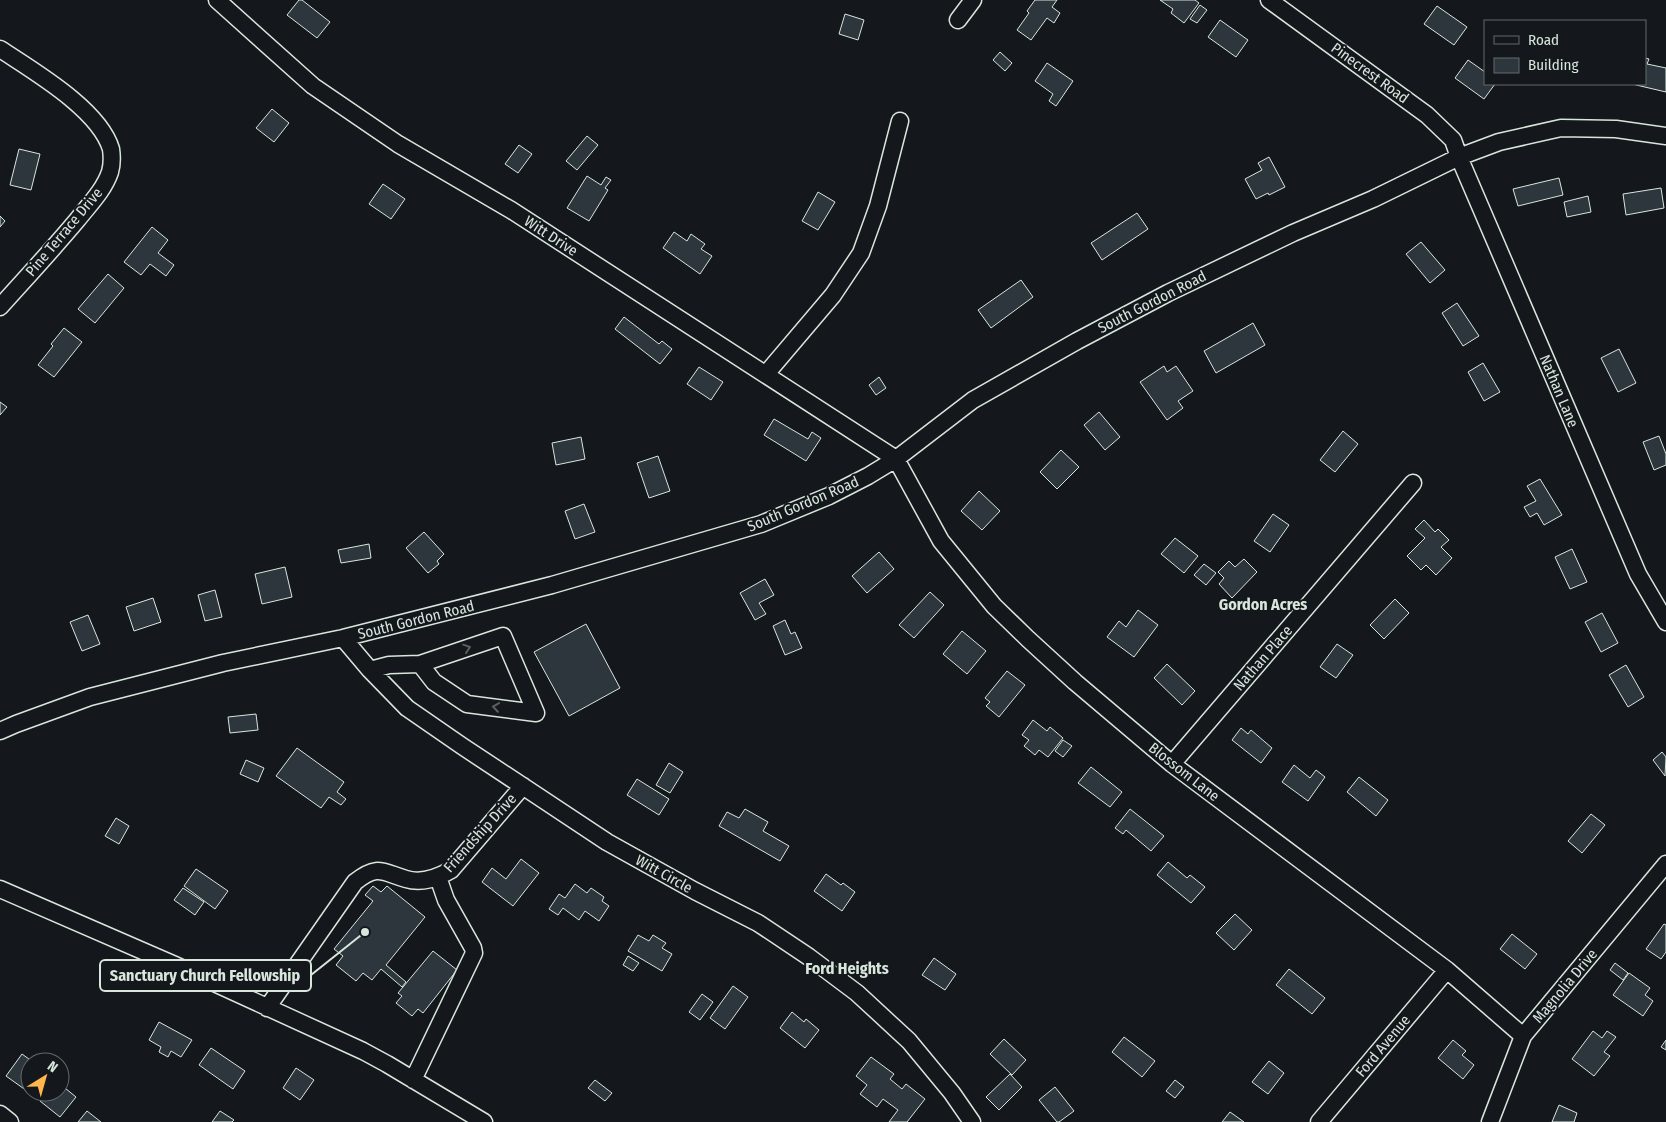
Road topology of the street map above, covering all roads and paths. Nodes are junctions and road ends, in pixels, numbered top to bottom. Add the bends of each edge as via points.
1 (217, 0) edge
2 (973, 0) edge
3 (1269, 0) edge
4 (958, 20) dead end
5 (0, 49) edge
6 (900, 121) dead end
7 (1666, 136) edge
8 (1459, 157) junction
9 (0, 307) edge
10 (766, 374) junction
11 (896, 459) junction
12 (1413, 483) dead end
13 (1666, 622) edge
14 (343, 638) junction
15 (420, 664) junction
16 (370, 670) junction
17 (0, 731) edge
18 (1172, 764) junction
19 (523, 786) junction
20 (1666, 864) edge
21 (438, 877) junction
22 (0, 889) edge
23 (1447, 970) junction
24 (267, 1008) junction
25 (1523, 1036) junction
26 (414, 1080) junction
27 (0, 1114) edge
28 (10, 1122) edge
29 (484, 1122) edge
30 (972, 1122) edge
31 (1319, 1122) edge
32 (1490, 1122) edge

1 - 10 street, Witt Drive via 313,86 390,138 511,210
2 - 4 street
3 - 8 street, Pinecrest Road via 1427,115 1453,140
5 - 9 street, Pine Terrace Drive via 63,91 97,124 112,158 110,171 95,198
6 - 10 street via 878,206 861,253 833,295
7 - 8 street, South Gordon Road via 1616,129 1561,128 1499,142
8 - 11 street, South Gordon Road via 1168,293 1085,337 972,400
8 - 13 street, Nathan Lane via 1638,574
10 - 11 street, Witt Drive
11 - 14 street, South Gordon Road via 829,496 761,524 552,586
11 - 18 street, Blossom Lane via 941,541 994,606 1075,682
12 - 18 street, Nathan Place
14 - 16 street, Witt Circle
14 - 17 street, South Gordon Road via 90,696
15 -> 15 street via 503,636 536,713 467,704 434,682
15 - 16 street via 389,665
16 - 19 street, Witt Circle via 408,708
18 - 23 street, Blossom Lane
19 - 21 street, Friendship Drive via 450,870
19 - 30 street, Witt Circle via 607,842 758,923 817,963 857,993 909,1041
20 - 25 street, Magnolia Drive
21 - 24 street, Friendship Drive via 407,880 381,871 372,872 355,882
21 - 26 street via 446,900 474,952
22 - 24 street
23 - 25 street, Blossom Lane
23 - 31 street, Ford Avenue
24 - 26 street via 363,1051
25 - 32 street, Magnolia Drive
26 - 29 street
27 - 28 street

